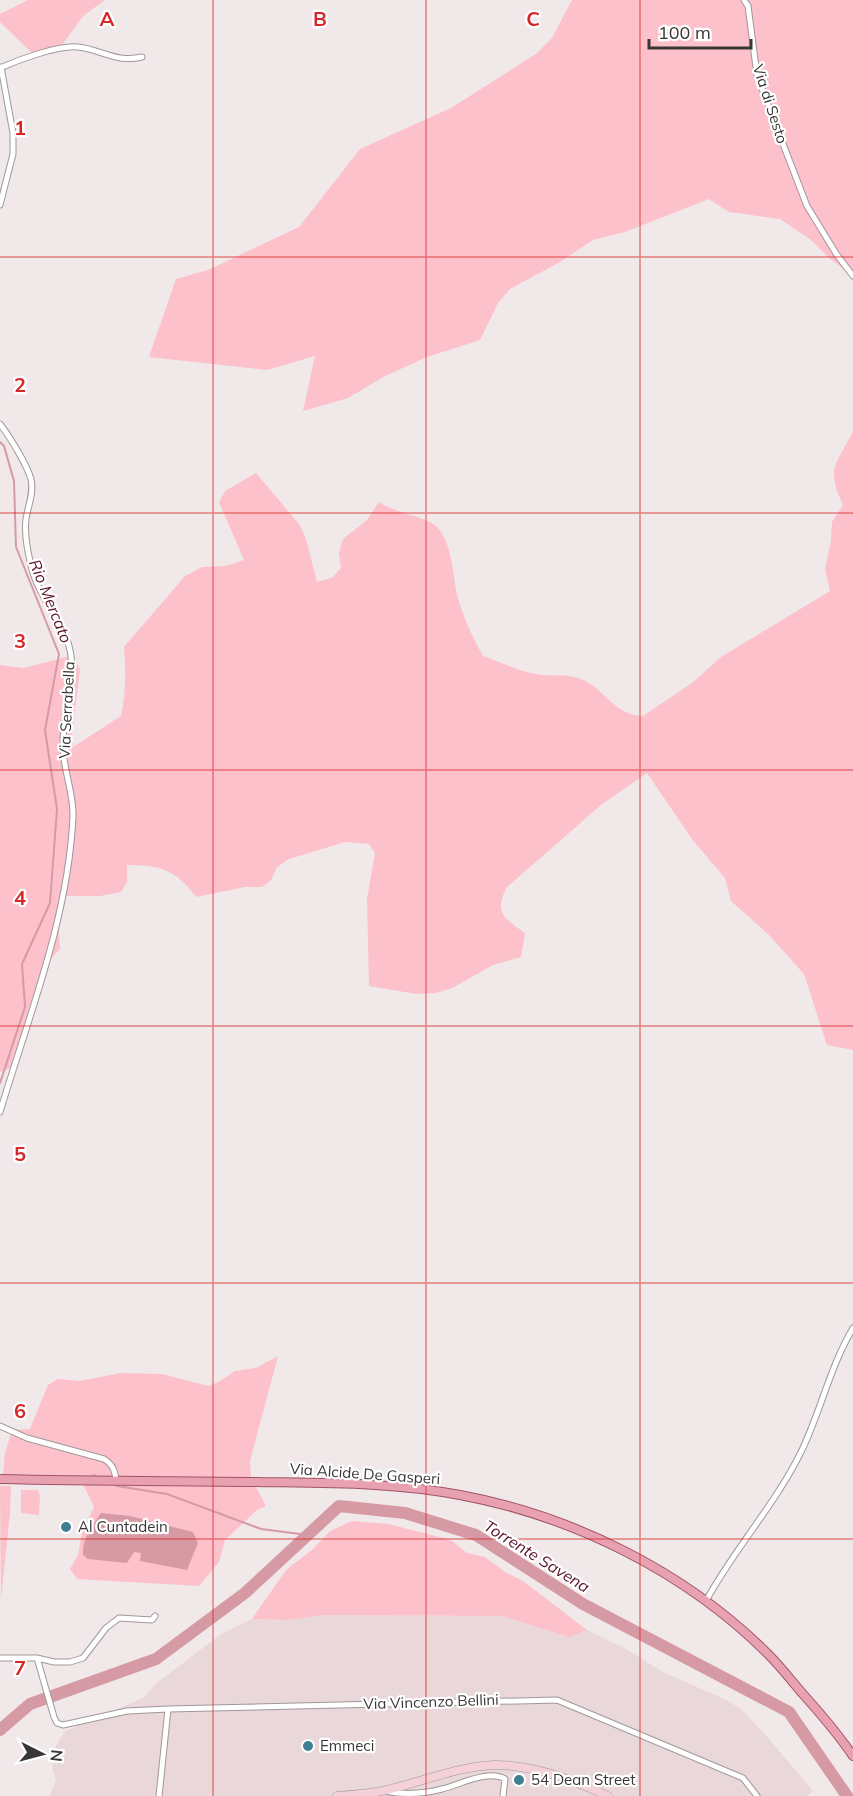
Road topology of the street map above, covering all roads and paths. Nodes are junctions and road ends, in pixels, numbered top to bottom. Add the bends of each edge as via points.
1 (744, 0) edge
2 (142, 57) dead end
3 (0, 68) edge
4 (0, 205) edge
5 (853, 276) edge
6 (0, 424) edge
7 (0, 1112) edge
8 (853, 1328) edge
9 (0, 1426) edge
10 (0, 1479) edge
11 (116, 1481) junction
12 (706, 1601) junction
13 (155, 1616) dead end
14 (0, 1658) edge
15 (37, 1658) junction
16 (168, 1709) junction
17 (853, 1756) edge
18 (384, 1791) junction
19 (159, 1796) edge
20 (337, 1796) edge
21 (502, 1796) edge
22 (608, 1796) edge
23 (757, 1796) edge

1 - 5 street, Via di Sesto via 757,75 807,206
2 - 3 street via 129,60 75,47
3 - 4 street via 13,133 13,154
6 - 7 street, Via Serrabella via 31,478 26,527 32,570 69,647 63,747 73,816 66,885 43,976
8 - 12 street via 838,1353 801,1452
9 - 11 street via 27,1438 104,1459 114,1468
10 - 11 main road, Via Alcide De Gasperi
11 - 12 main road, Via Alcide De Gasperi via 354,1485 459,1494 570,1526 639,1559
12 - 17 main road, Via Alcide De Gasperi via 768,1654
13 - 15 street via 152,1620 119,1618 83,1658 70,1662
14 - 15 street
15 - 16 street via 57,1723 127,1711
16 - 19 street
16 - 23 street, Via Vincenzo Bellini via 557,1700 743,1778
18 - 20 main road
18 - 21 street via 419,1793 498,1776 505,1779
18 - 22 main road via 495,1765 546,1773

